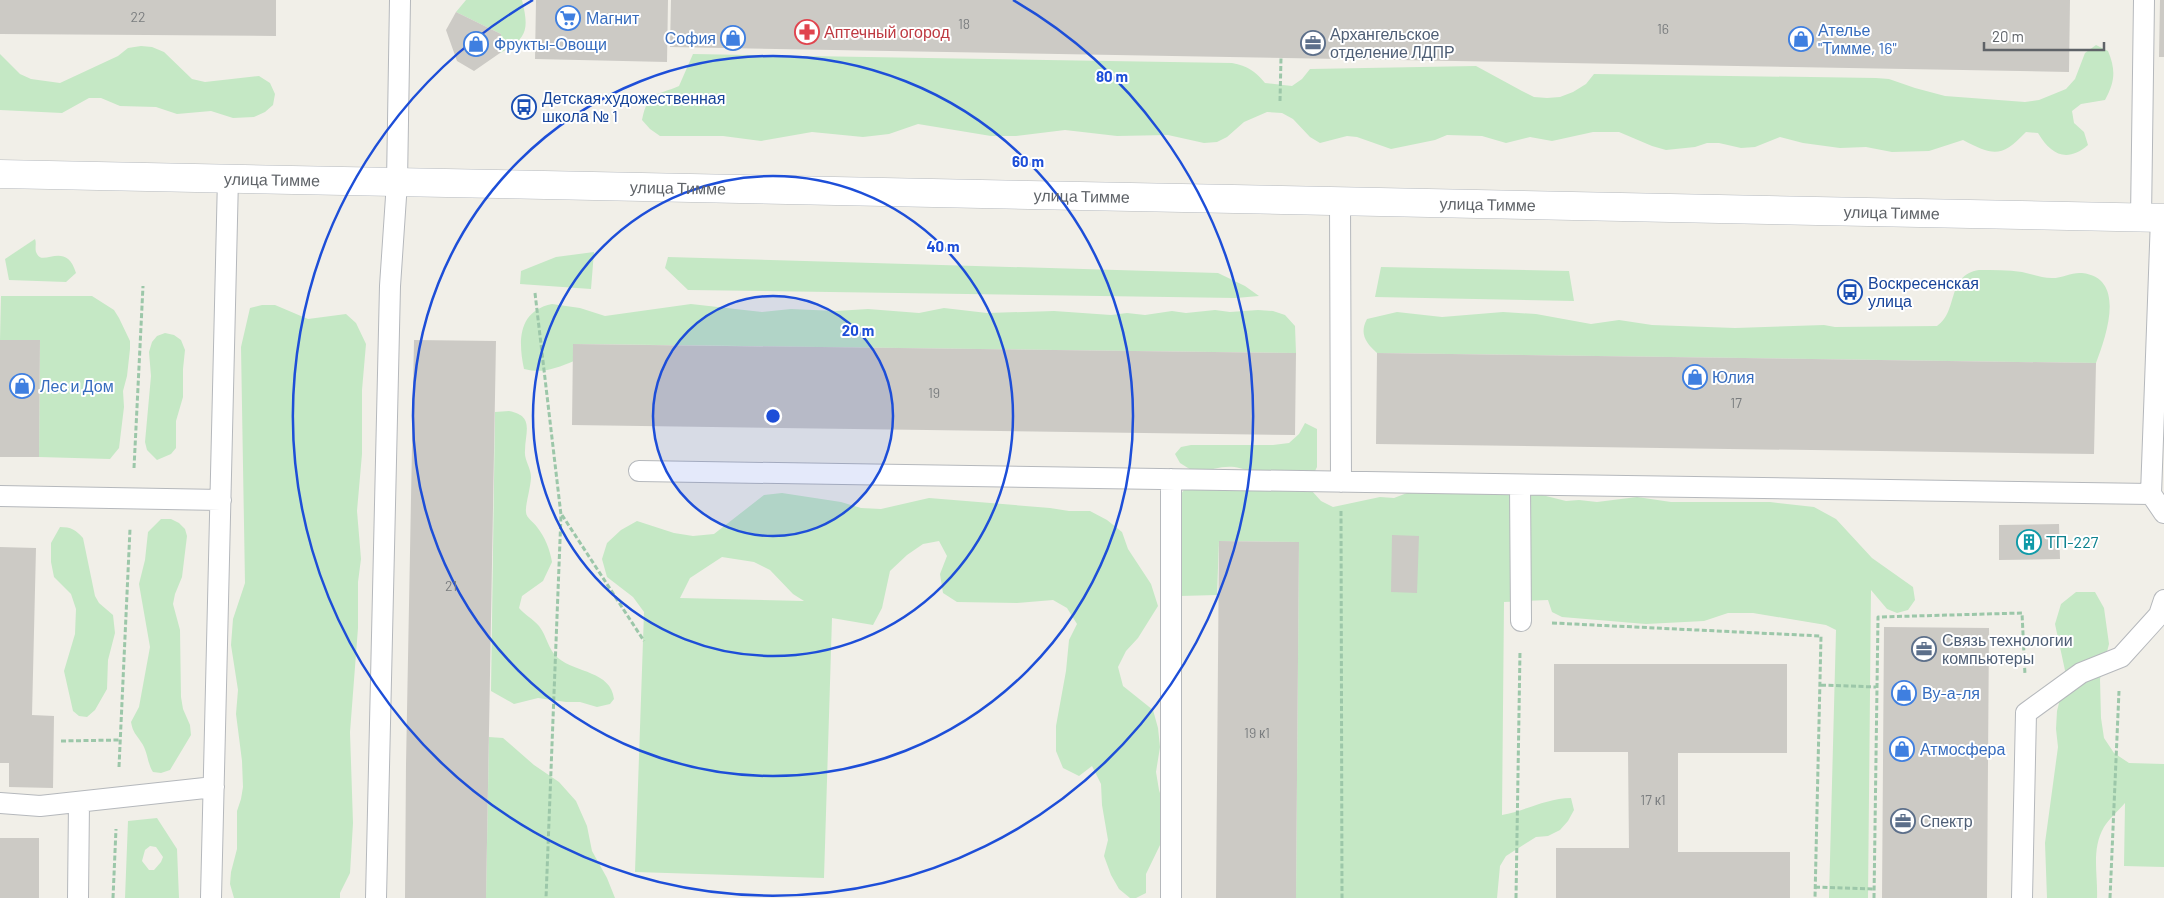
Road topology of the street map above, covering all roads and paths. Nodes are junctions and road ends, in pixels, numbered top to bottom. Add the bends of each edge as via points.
1 (400, 0) edge
2 (2144, 0) edge
3 (1281, 58) dead end
4 (1280, 101) dead end
5 (0, 174) edge
6 (228, 178) junction
7 (397, 182) junction
8 (1340, 201) junction
9 (2155, 218) edge
10 (143, 286) dead end
11 (535, 292) dead end
12 (639, 471) dead end
13 (1170, 479) junction
14 (1341, 482) junction
15 (1520, 485) junction
16 (2151, 494) junction
17 (0, 496) edge
18 (131, 499) junction
19 (221, 500) junction
20 (2164, 513) edge
21 (561, 515) junction
22 (2164, 600) edge
23 (1521, 621) junction
24 (644, 641) dead end
25 (2121, 657) junction
26 (1821, 685) junction
27 (1876, 687) junction
28 (2026, 713) junction
29 (120, 740) junction
30 (61, 741) dead end
31 (214, 787) junction
32 (118, 798) junction
33 (79, 802) junction
34 (0, 803) edge
35 (1815, 887) junction
36 (1874, 889) junction
37 (78, 898) edge
38 (113, 898) edge
39 (211, 898) edge
40 (376, 898) edge
41 (546, 898) edge
42 (1170, 898) edge
43 (1342, 898) edge
44 (1516, 898) edge
45 (1815, 898) edge
46 (1874, 898) edge
47 (2022, 898) edge
48 (2110, 898) edge

1 - 7 lane
2 - 9 lane
3 - 4 path
5 - 6 main road, улица Тимме
6 - 7 main road, улица Тимме
6 - 19 lane
7 - 8 main road, улица Тимме
7 - 40 lane via 390,286
8 - 9 main road, улица Тимме
8 - 14 lane
9 - 16 lane
10 - 18 path
11 - 21 path
12 - 13 lane
13 - 14 lane
13 - 42 lane
14 - 15 lane
14 - 43 path
15 - 16 lane
15 - 23 lane
16 - 20 lane
17 - 18 lane
18 - 19 lane
18 - 29 path
19 - 31 lane
21 - 24 path
21 - 41 path
22 - 25 lane via 2159,615
23 - 26 path via 1821,636
23 - 44 path
25 - 28 lane via 2081,673
25 - 48 path
26 - 27 path
26 - 35 path
27 - 28 path via 1878,617 2022,613
27 - 36 path
28 - 47 lane
29 - 30 path
29 - 32 path
31 - 32 lane
31 - 39 lane
32 - 33 lane
32 - 38 path
33 - 34 lane via 40,806
33 - 37 lane
35 - 36 path
35 - 45 path
36 - 46 path

